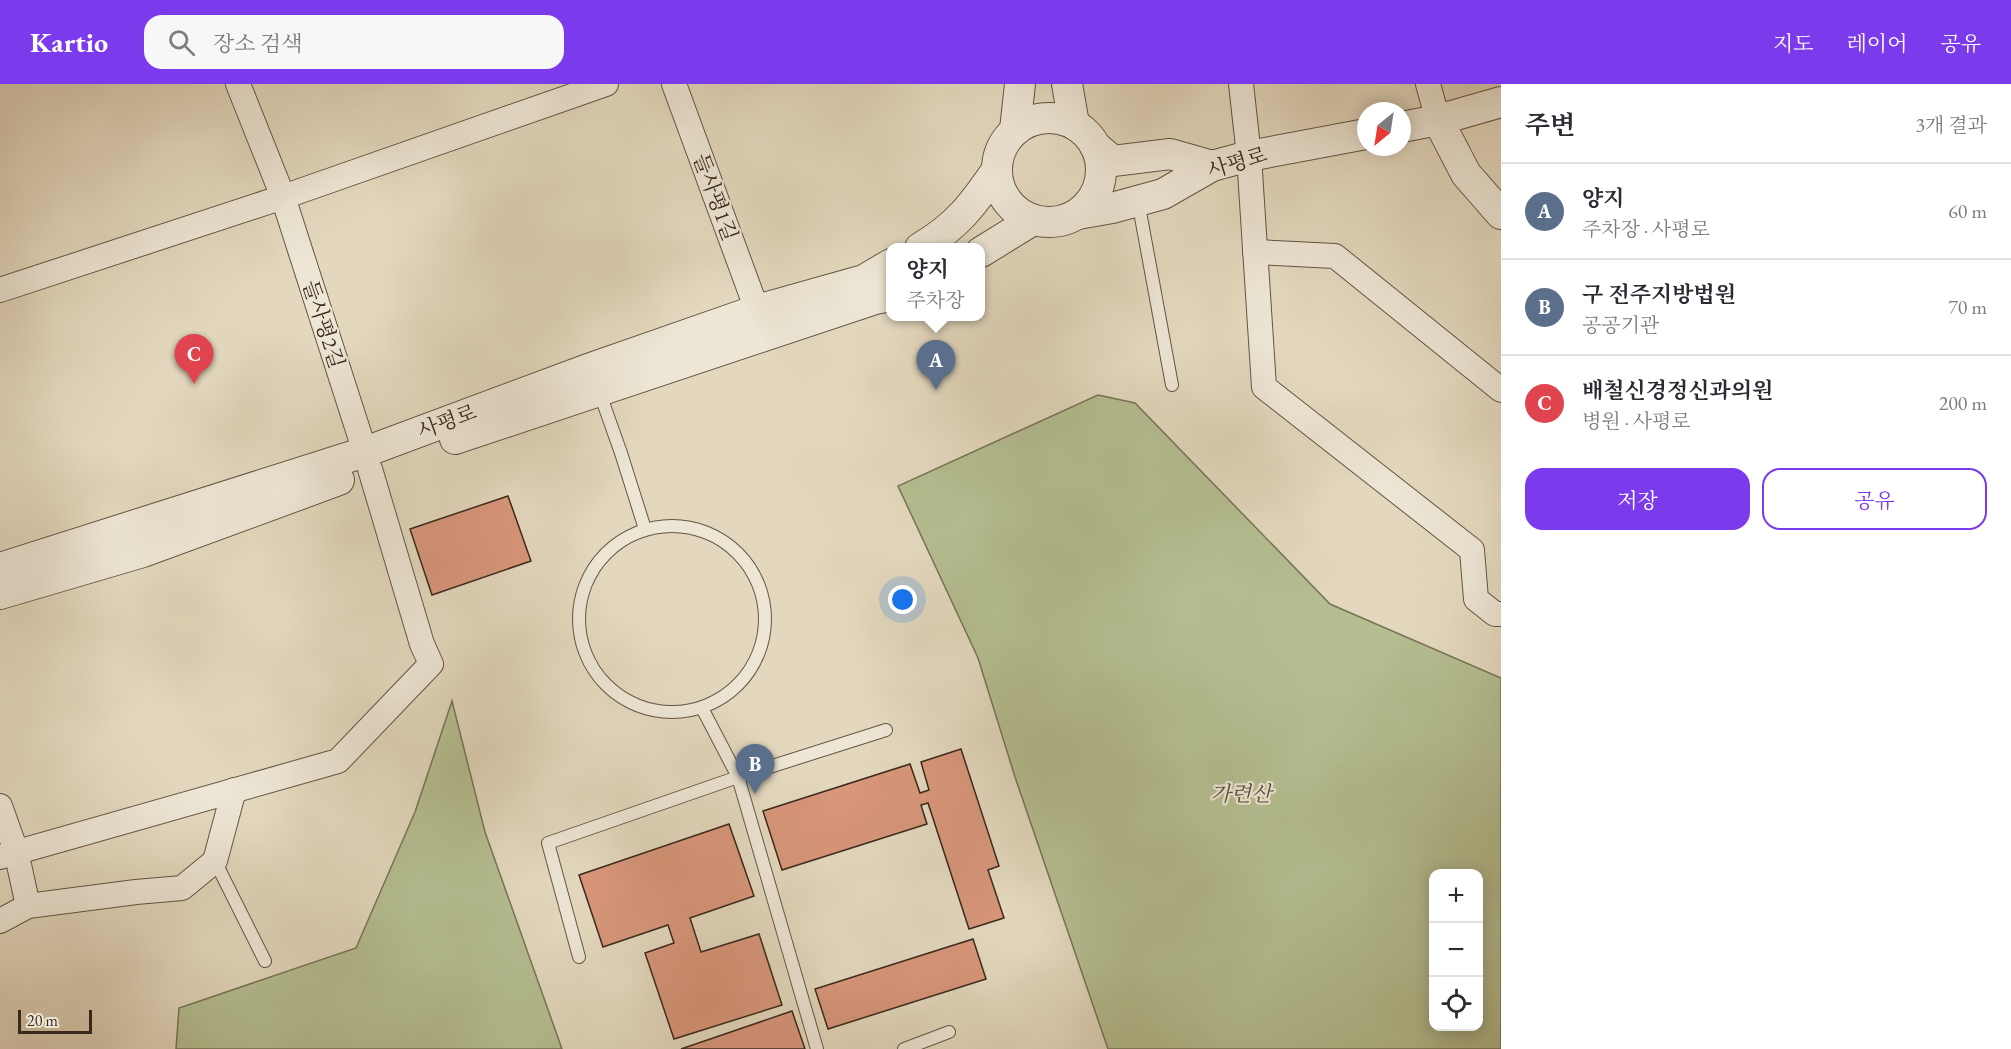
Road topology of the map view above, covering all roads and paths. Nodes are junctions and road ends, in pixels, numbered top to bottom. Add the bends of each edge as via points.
1 (238, 84) edge
2 (606, 84) edge
3 (674, 84) edge
4 (1020, 84) edge
5 (1067, 84) edge
6 (1241, 84) edge
7 (1428, 84) edge
8 (1496, 104) edge
9 (1438, 120) junction
10 (1074, 124) junction
11 (1411, 125) edge
12 (1015, 130) junction
13 (1357, 136) edge
14 (1095, 146) junction
15 (1249, 156) junction
16 (1212, 166) junction
17 (996, 171) junction
18 (283, 197) junction
19 (1138, 201) junction
20 (1078, 214) junction
21 (1501, 214) edge
22 (1033, 220) junction
23 (928, 243) edge
24 (985, 250) edge
25 (1255, 252) junction
26 (886, 267) edge
27 (0, 290) edge
28 (886, 297) edge
29 (757, 310) junction
30 (593, 380) junction
31 (1172, 385) dead end
32 (1501, 390) edge
33 (367, 460) junction
34 (645, 529) junction
35 (0, 568) edge
36 (0, 594) edge
37 (1501, 614) edge
38 (702, 708) junction
39 (886, 730) dead end
40 (738, 777) junction
41 (234, 790) junction
42 (0, 806) edge
43 (8, 854) edge
44 (215, 861) junction
45 (28, 906) junction
46 (0, 921) edge
47 (579, 957) dead end
48 (266, 961) dead end
49 (949, 1032) dead end
50 (817, 1049) edge
51 (904, 1049) edge

1 - 18 street, 들사평2길
2 - 18 street
3 - 29 street, 들사평1길
4 - 12 street
5 - 10 street
6 - 15 street
7 - 9 street
8 - 9 street
9 - 11 street
9 - 21 street via 1466,174
10 - 12 street via 1043,118
10 - 14 street
12 - 17 street via 1004,142
13 - 15 street, 사평로
14 - 16 street via 1113,161 1170,154
14 - 20 street via 1101,176 1090,204
15 - 16 street, 사평로
15 - 25 street
16 - 19 street, 사평로 via 1163,194
17 - 22 street via 1007,202
17 - 23 street via 971,208
18 - 27 street
18 - 33 street, 들사평2길
19 - 20 street, 사평로
19 - 31 lane
20 - 22 street, 사평로 via 1048,223
22 - 24 street
25 - 32 street via 1335,256
25 - 37 street via 1264,387 1472,550 1476,599 1495,615
26 - 29 street, 사평로 via 864,280
28 - 30 street, 사평로
29 - 30 street, 사평로
30 - 33 street, 사평로
30 - 34 lane
33 - 35 street, 사평로
33 - 36 street, 사평로 via 143,552
33 - 41 street, 들사평2길 via 431,664 338,760
34 - 38 lane via 677,525 704,530 725,541 750,566 765,606 764,639 753,667 725,697
34 - 38 lane via 614,544 594,566 581,598 582,645 600,678 622,698 643,708 671,713
38 - 40 lane
39 - 40 lane
40 - 47 lane via 548,843
40 - 50 lane
41 - 43 street
41 - 44 street
42 - 43 street
43 - 45 street
44 - 45 street via 182,888
44 - 48 lane
45 - 46 street
49 - 51 lane

